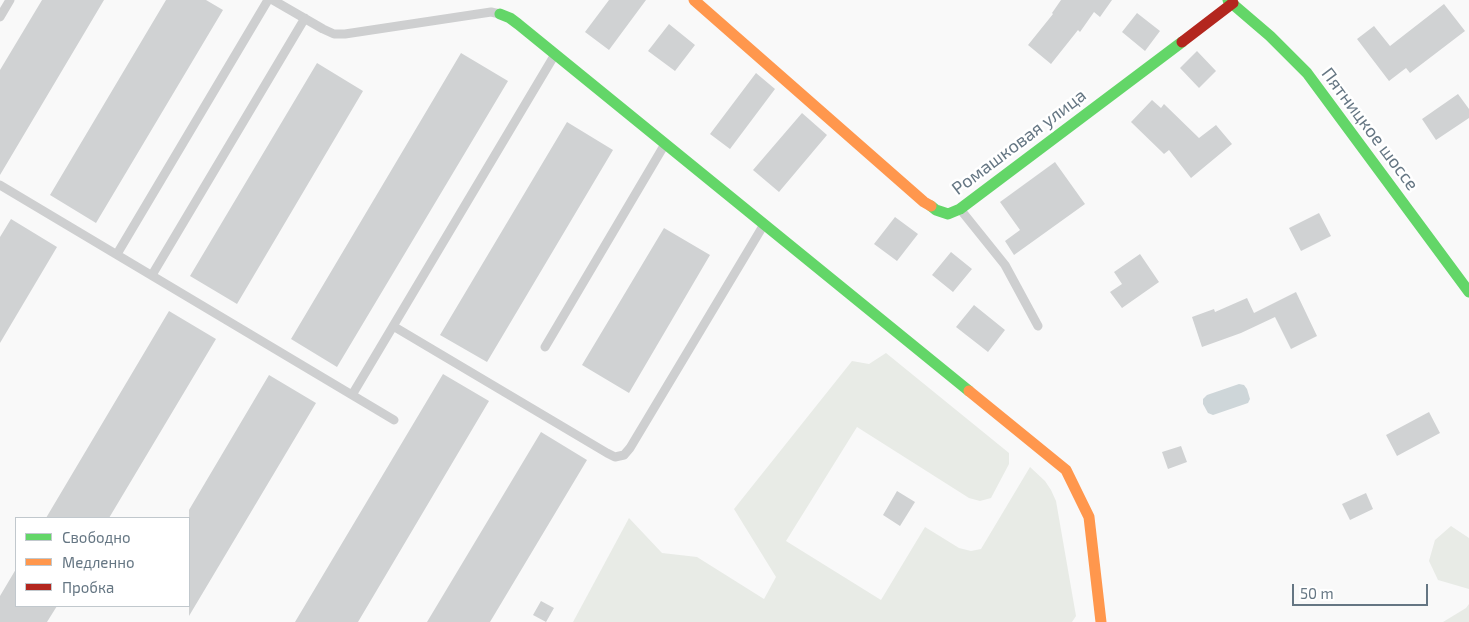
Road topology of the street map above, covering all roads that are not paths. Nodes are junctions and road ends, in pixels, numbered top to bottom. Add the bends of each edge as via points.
1 (10, 0) edge
2 (268, 0) edge
3 (274, 0) edge
4 (694, 0) edge
5 (1230, 2) edge
6 (500, 14) joint
7 (0, 18) edge
8 (304, 18) junction
9 (555, 54) junction
10 (666, 144) junction
11 (0, 185) edge
12 (960, 209) junction
13 (764, 224) junction
14 (116, 254) junction
15 (152, 275) junction
16 (1469, 292) edge
17 (393, 326) junction
18 (1038, 326) dead end
19 (545, 347) dead end
20 (352, 395) junction
21 (394, 420) dead end
22 (1101, 622) edge

1 - 7 lane
2 - 14 lane
3 - 8 lane
4 - 12 street, Ромашковая улица via 924,202 948,214
5 - 12 street, Ромашковая улица
5 - 16 street, Пятницкое шоссе via 1307,73
6 - 8 lane via 491,12 345,34 328,32
6 - 9 street via 510,18
8 - 15 lane
9 - 10 street
9 - 17 lane
10 - 13 street
10 - 19 lane
11 - 14 lane
12 - 18 lane via 1005,265
13 - 17 lane via 624,455 607,453
13 - 22 street via 1066,470 1089,517
14 - 15 lane
15 - 20 lane
17 - 20 lane
20 - 21 lane

